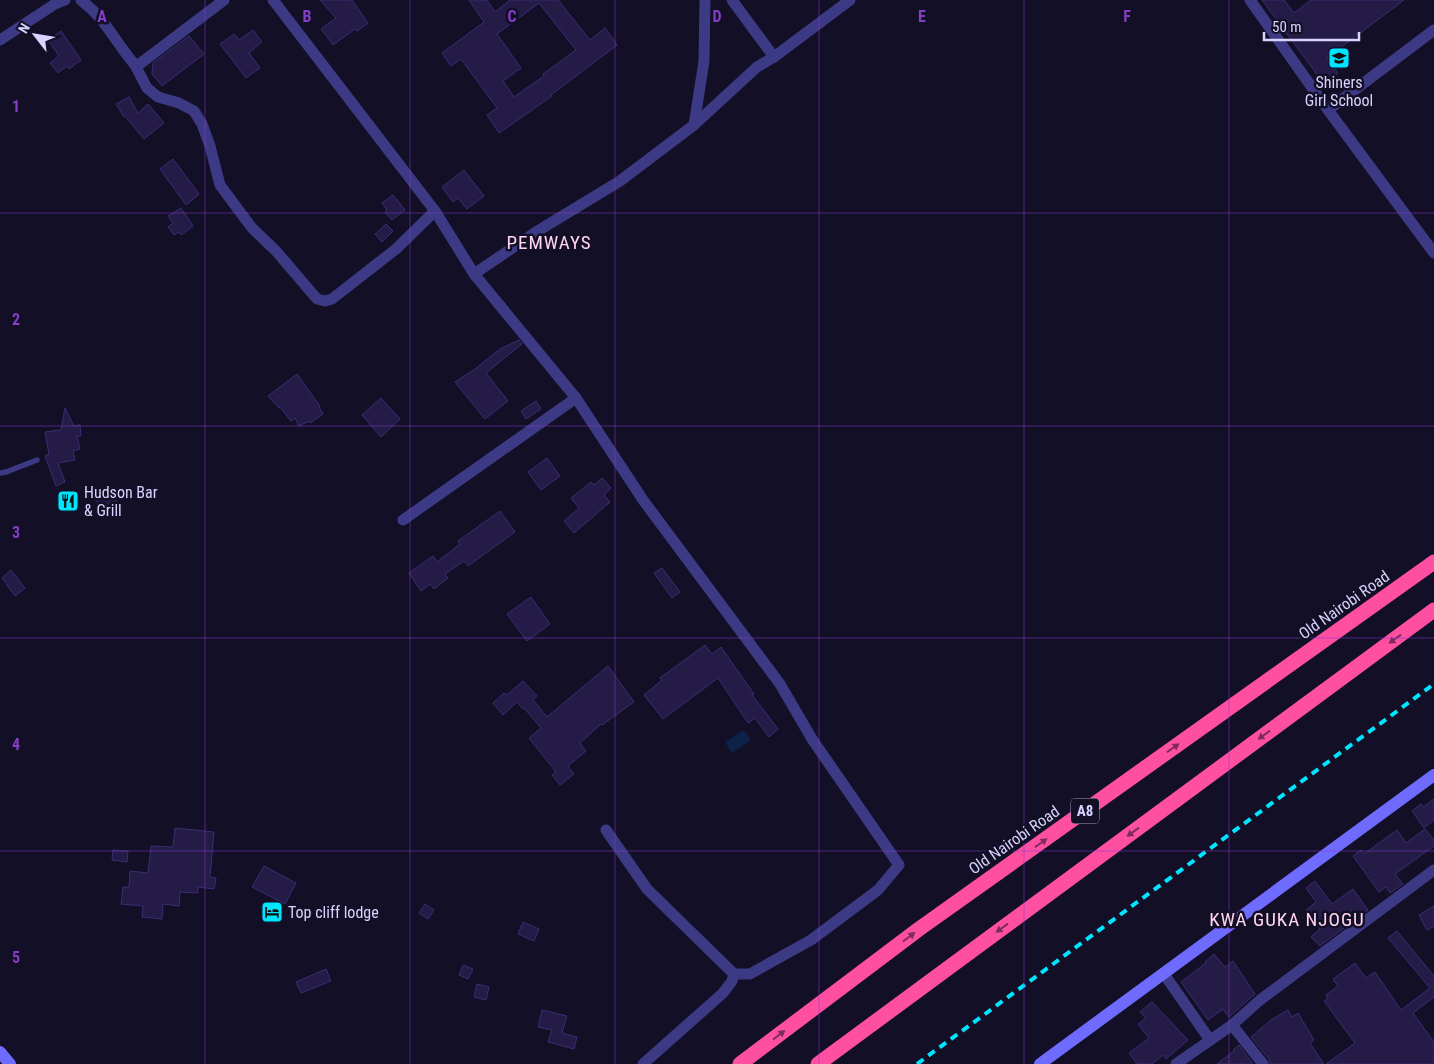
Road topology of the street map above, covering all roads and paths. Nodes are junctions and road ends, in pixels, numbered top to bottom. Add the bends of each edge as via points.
1 (65, 0) edge
2 (81, 0) edge
3 (224, 0) edge
4 (273, 0) edge
5 (705, 0) edge
6 (732, 0) edge
7 (850, 0) edge
8 (1250, 0) edge
9 (1434, 30) edge
10 (0, 40) edge
11 (774, 56) junction
12 (135, 65) junction
13 (1328, 110) junction
14 (694, 125) junction
15 (435, 211) junction
16 (1434, 252) edge
17 (474, 274) junction
18 (576, 398) junction
19 (36, 460) dead end
20 (0, 472) edge
21 (402, 520) dead end
22 (1434, 562) edge
23 (1434, 610) edge
24 (1434, 776) edge
25 (606, 830) dead end
26 (1434, 870) edge
27 (734, 974) junction
28 (1164, 974) junction
29 (1232, 1025) junction
30 (1210, 1040) junction
31 (0, 1052) edge
32 (10, 1064) edge
33 (643, 1064) edge
34 (740, 1064) edge
35 (818, 1064) edge
36 (1040, 1064) edge
37 (1176, 1064) edge
38 (1262, 1064) edge

1 - 10 street
2 - 12 street via 104,21
3 - 12 street
4 - 15 street
5 - 14 street via 704,61
6 - 11 street
7 - 11 street
8 - 13 street
9 - 13 street
11 - 14 street via 757,67
12 - 15 street via 147,88 158,97 194,112 205,132 220,185 252,228 317,299 332,299 396,249
13 - 16 street
14 - 17 street via 620,181
15 - 17 street
17 - 18 street
18 - 21 street
18 - 27 street via 643,500 780,684 812,739 899,865 878,890 810,940 750,974
19 - 20 lane
34 -> 22 highway, Old Nairobi Road / A8 via 919,929
23 -> 35 highway
24 - 28 street
25 - 27 street via 647,889
26 - 29 street via 1260,1000
27 - 33 street via 723,993
28 - 30 street
28 - 36 street
29 - 30 street
29 - 38 street
30 - 37 street
31 - 32 street

